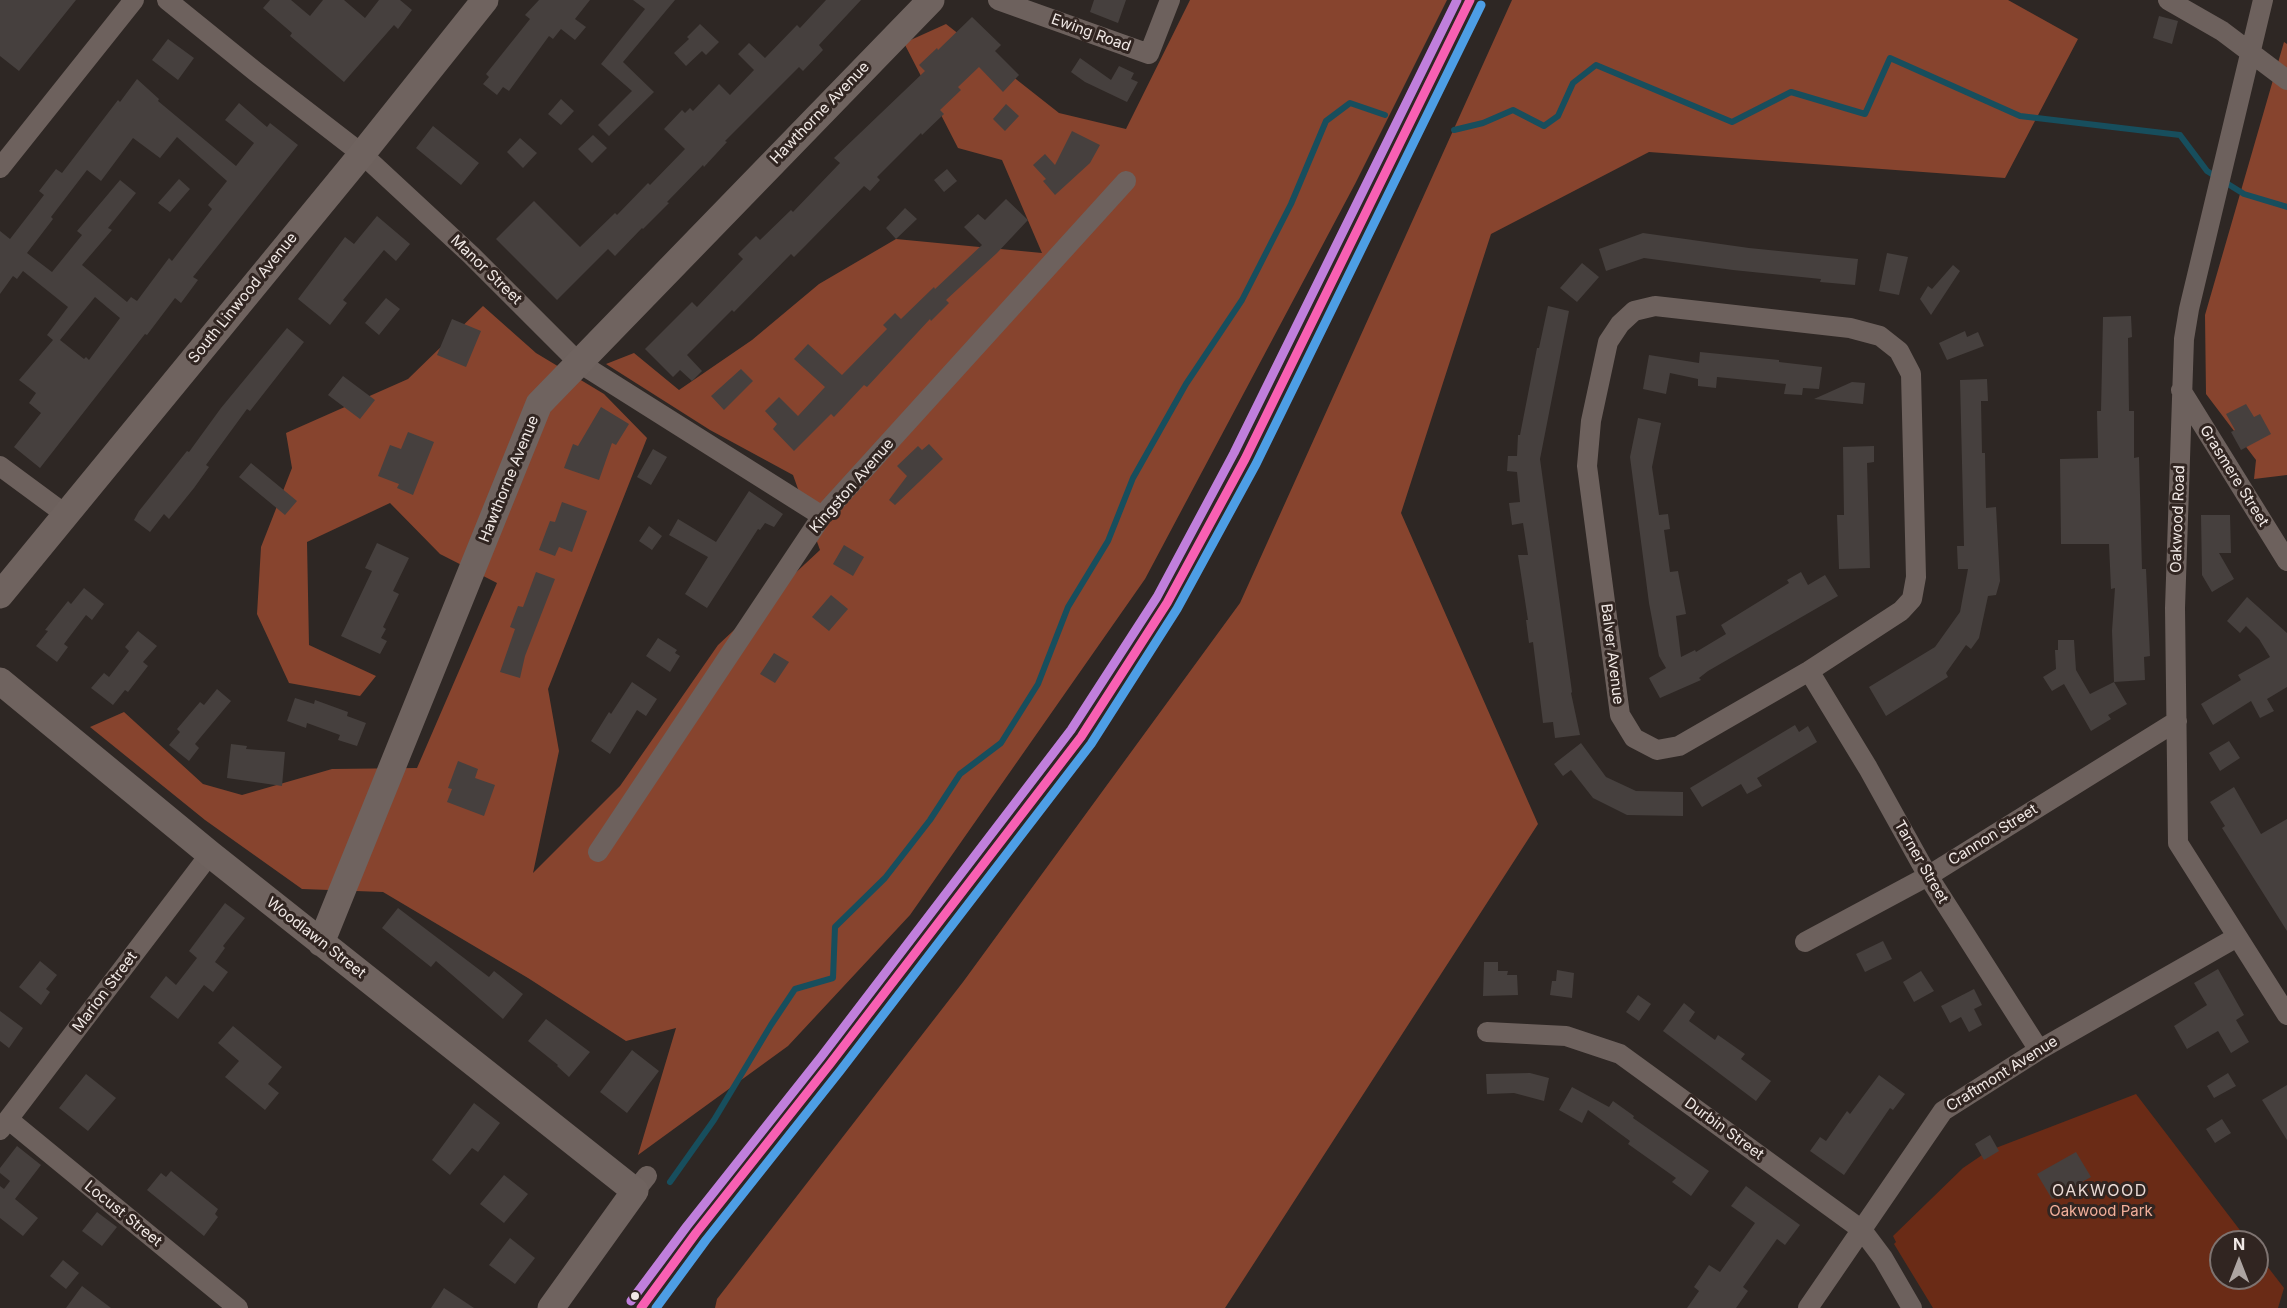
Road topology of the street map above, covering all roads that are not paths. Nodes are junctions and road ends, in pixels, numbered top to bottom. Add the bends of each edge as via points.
1 (134, 0) edge
2 (167, 0) edge
3 (485, 0) edge
4 (931, 0) edge
5 (998, 0) edge
6 (1170, 0) edge
7 (2168, 0) edge
8 (2264, 0) edge
9 (2287, 80) edge
10 (362, 154) junction
11 (0, 168) edge
12 (1126, 181) dead end
13 (578, 362) junction
14 (2181, 390) junction
15 (0, 466) edge
16 (65, 514) junction
17 (822, 516) junction
18 (2287, 561) edge
19 (0, 595) edge
20 (1809, 671) junction
21 (0, 681) edge
22 (2177, 721) junction
23 (598, 852) dead end
24 (210, 854) junction
25 (1928, 876) junction
26 (2237, 937) junction
27 (1805, 942) dead end
28 (321, 943) junction
29 (2287, 1015) edge
30 (1487, 1032) dead end
31 (2039, 1050) junction
32 (4, 1125) edge
33 (1862, 1230) junction
34 (238, 1308) edge
35 (551, 1308) edge
36 (1808, 1308) edge
37 (1912, 1308) edge

1 - 11 street
2 - 10 street, Manor Street
3 - 10 street, South Linwood Avenue
4 - 13 street, Hawthorne Avenue
5 - 6 street, Ewing Road via 1149,54
7 - 9 street via 2222,31
8 - 14 street, Oakwood Road via 2189,309
10 - 13 street, Manor Street
10 - 16 street, South Linwood Avenue
12 - 17 street, Kingston Avenue
13 - 17 street, Manor Street
13 - 28 street, Hawthorne Avenue via 539,404
14 - 18 street, Grasmere Street
14 - 22 street, Oakwood Road via 2175,608
15 - 16 street
16 - 19 street, South Linwood Avenue
17 - 23 street, Kingston Avenue
20 - 20 street, Balver Avenue via 1679,746 1657,750 1634,738 1620,715 1587,466 1591,421 1608,342 1634,311 1655,306 1850,328 1880,336 1899,351 1911,374 1916,577 1912,599 1901,611
20 - 25 street, Tarner Street
21 - 24 street, Woodlawn Street
22 - 25 street, Cannon Street
22 - 26 street, Oakwood Road via 2178,843
24 - 28 street, Woodlawn Street
24 - 32 street, Marion Street
25 - 27 street, Cannon Street
25 - 31 street, Tarner Street
26 - 29 street, Oakwood Road
26 - 31 street, Craftmont Avenue
28 - 35 street, Woodlawn Street via 641,1183
30 - 33 street, Durbin Street via 1566,1036 1620,1054
31 - 33 street, Craftmont Avenue via 1943,1111
32 - 34 street, Locust Street
33 - 36 street, Craftmont Avenue
33 - 37 street, Durbin Street

